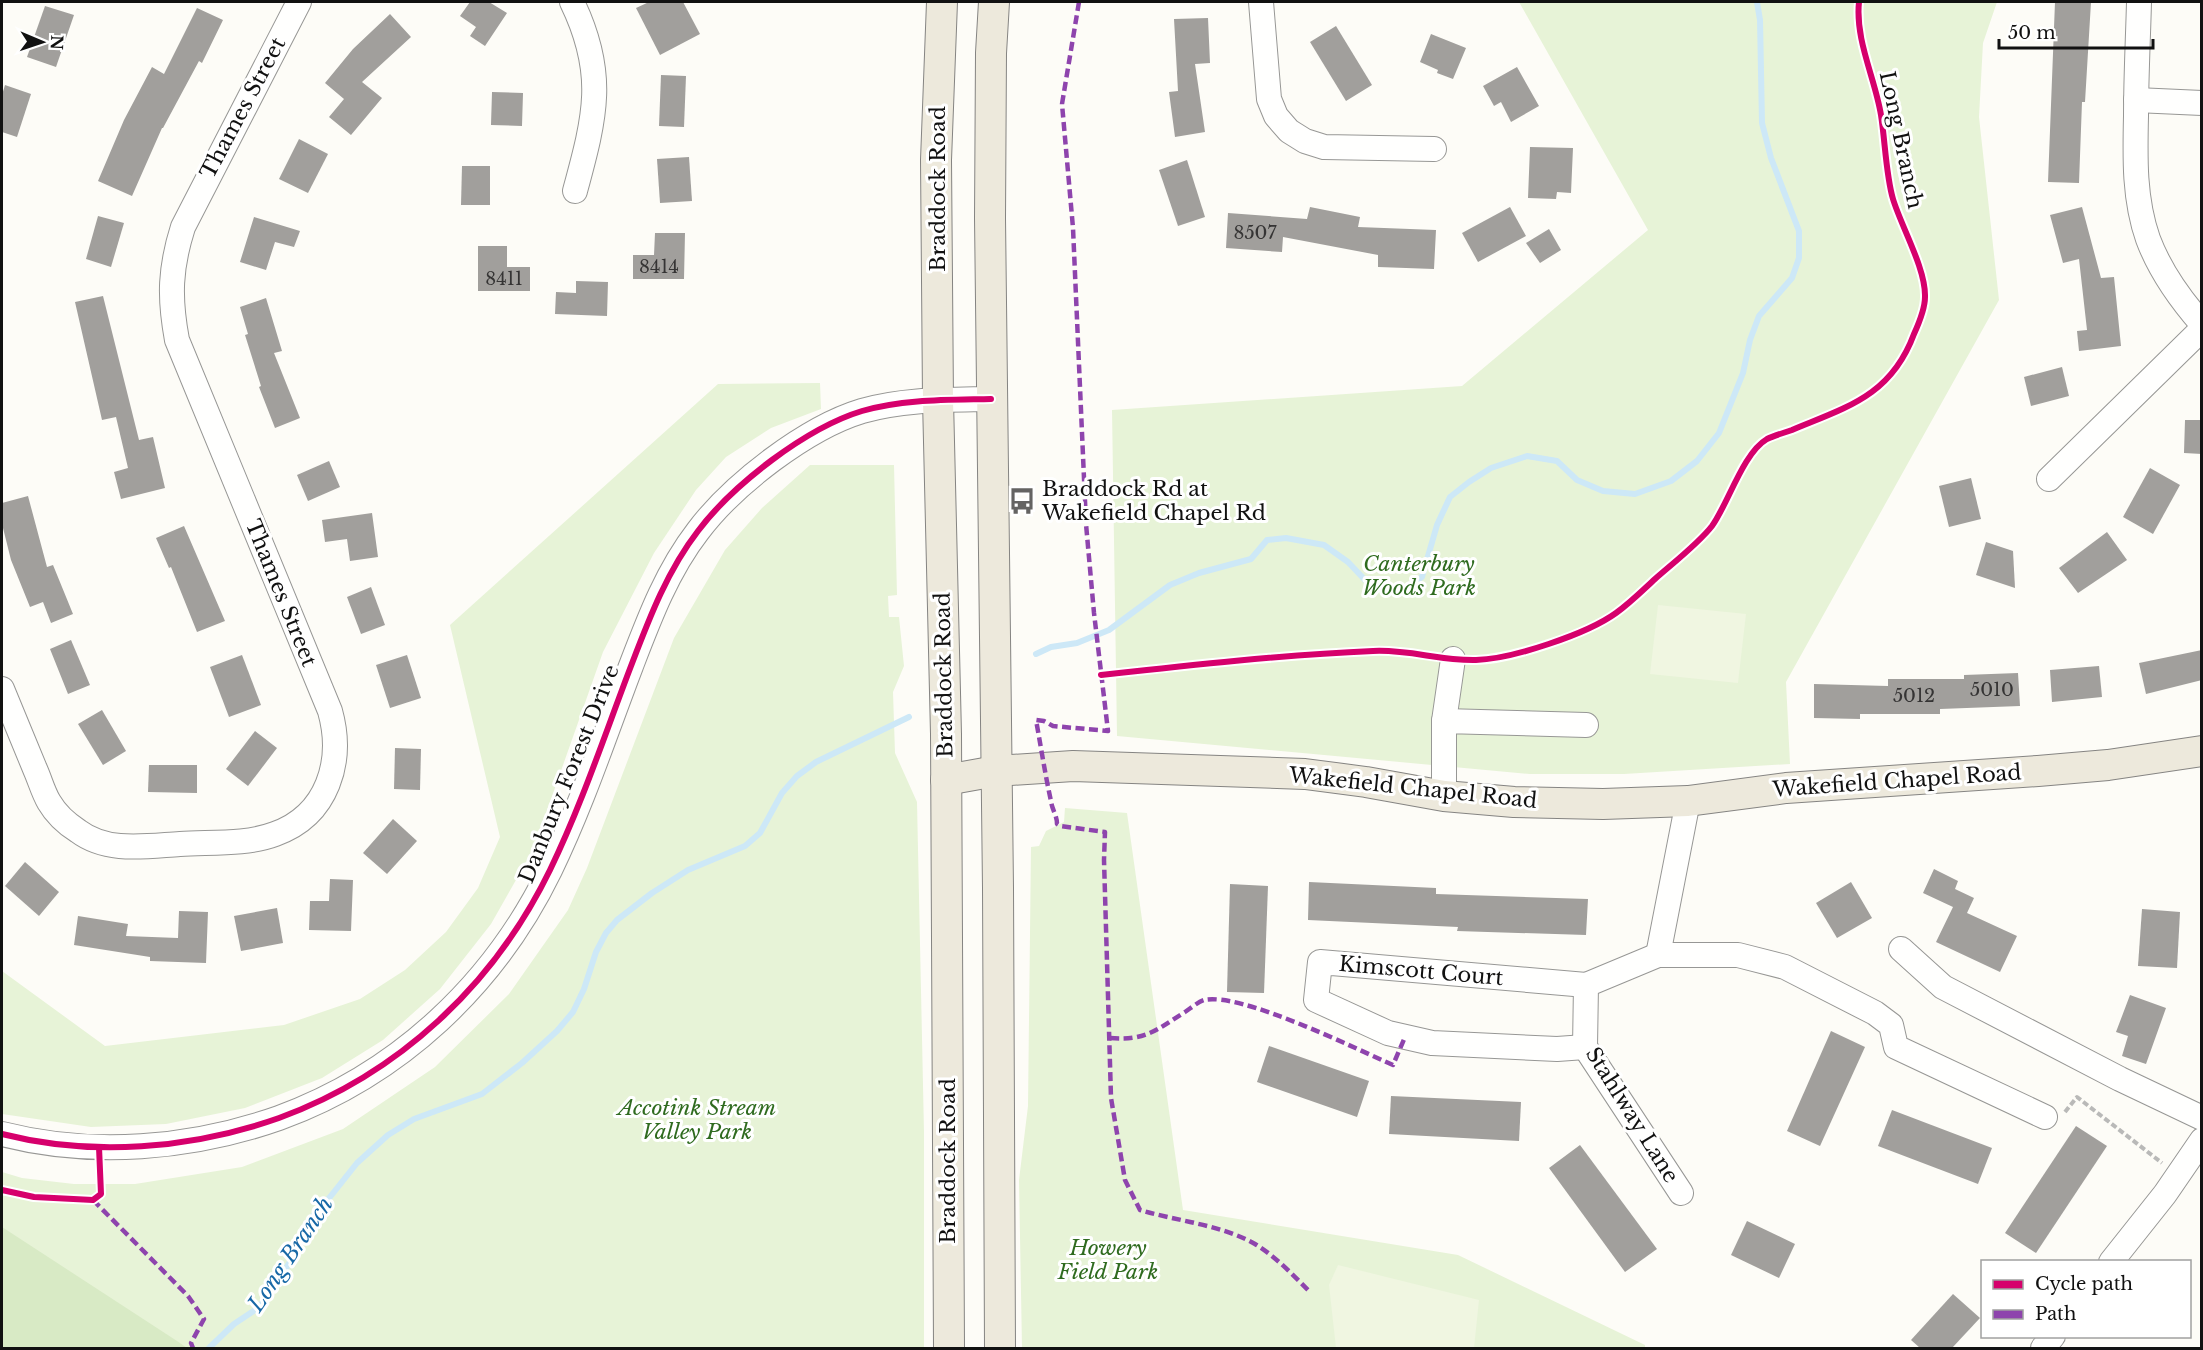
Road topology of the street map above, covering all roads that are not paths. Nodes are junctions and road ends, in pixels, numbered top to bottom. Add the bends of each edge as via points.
1 (299, 2) edge
2 (572, 2) edge
3 (942, 2) edge
4 (994, 2) edge
5 (1261, 2) edge
6 (2139, 2) edge
7 (2136, 100) junction
8 (2202, 103) edge
9 (1434, 149) dead end
10 (575, 190) dead end
11 (2202, 326) edge
12 (992, 399) junction
13 (938, 400) junction
14 (2049, 479) dead end
15 (1453, 659) dead end
16 (2, 689) edge
17 (1444, 721) junction
18 (1586, 725) dead end
19 (2202, 751) edge
20 (996, 771) junction
21 (946, 780) junction
22 (1444, 796) junction
23 (1688, 801) junction
24 (1901, 949) dead end
25 (1658, 955) junction
26 (1586, 985) junction
27 (1585, 1047) junction
28 (2045, 1117) road end
29 (2202, 1118) edge
30 (2, 1134) edge
31 (2202, 1140) edge
32 (1682, 1193) dead end
33 (2113, 1260) edge
34 (950, 1348) edge
35 (1000, 1348) edge

1 - 16 street, Thames Street via 183,227 170,283 177,340 330,711 337,749 325,790 295,824 264,837 125,847 101,843 62,819 49,802
2 - 10 street via 590,47 595,79 593,119
3 - 13 main road, Braddock Road via 936,160
4 - 12 main road
5 - 9 street via 1269,99 1276,116 1289,131 1324,147
6 - 7 street
7 - 8 street
7 - 11 street via 2135,174 2148,240 2163,272
11 - 14 street
12 - 13 street, Danbury Forest Drive
12 - 20 main road
13 - 21 main road, Braddock Road
13 - 30 street, Danbury Forest Drive via 861,411 829,424 748,478 696,532 651,615 570,824 526,915 500,955 462,1000 426,1033 368,1075 304,1109 214,1136 113,1148 64,1145
15 - 17 street
17 - 18 street
17 - 22 street
19 - 23 main road, Wakefield Chapel Road via 2108,765 1786,788
20 - 21 main road, Wakefield Chapel Road
20 - 22 main road, Wakefield Chapel Road via 1073,766 1305,774
20 - 35 main road
21 - 34 main road, Braddock Road
22 - 23 main road, Wakefield Chapel Road via 1604,804
23 - 25 street
24 - 29 street via 1943,987
25 - 26 street
25 - 28 street via 1738,955 1785,967 1875,1012 1891,1025 1896,1047
26 - 27 street, Stahlway Lane
26 - 27 street, Kimscott Court via 1320,962 1316,999 1388,1033 1432,1043
27 - 32 street, Stahlway Lane
31 - 33 street

